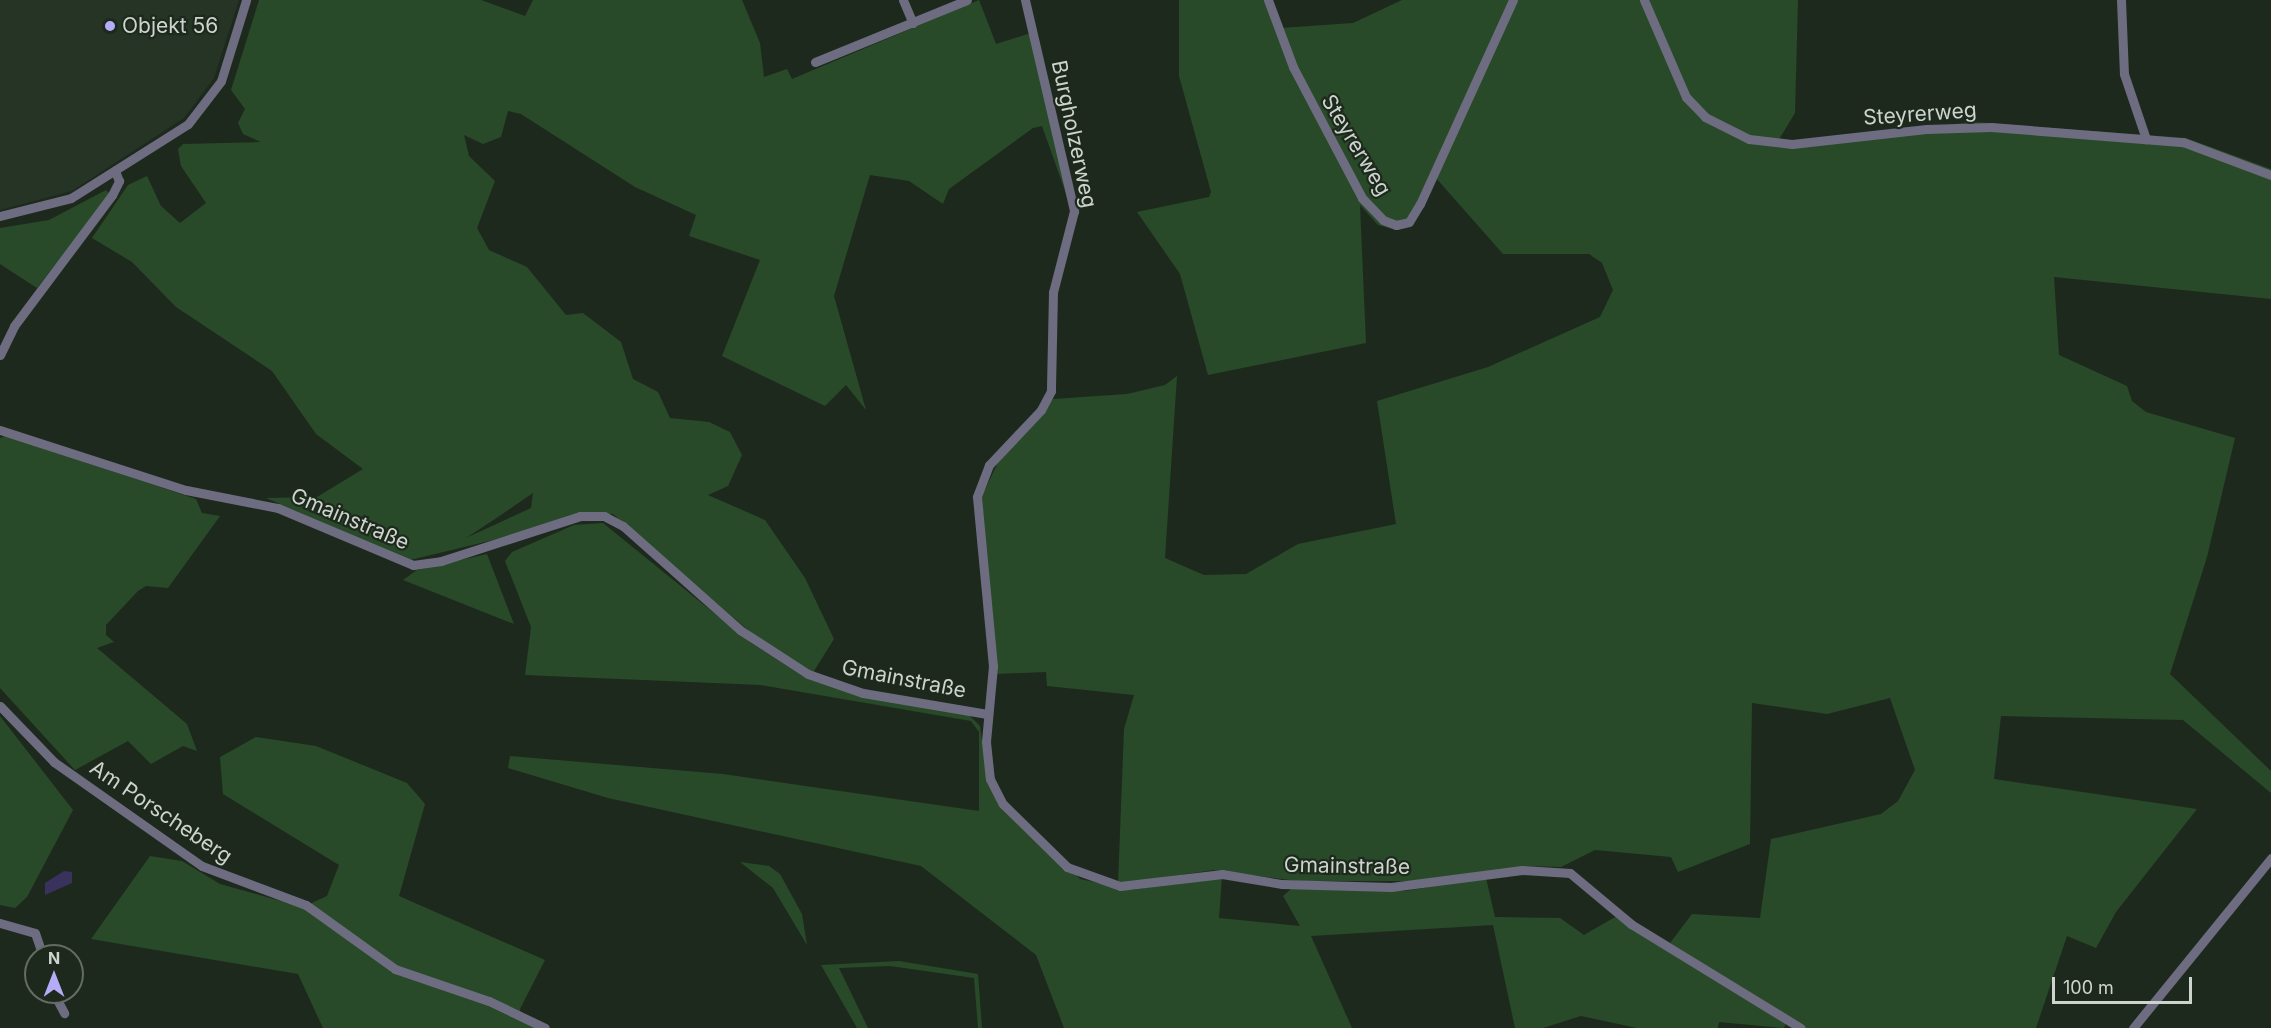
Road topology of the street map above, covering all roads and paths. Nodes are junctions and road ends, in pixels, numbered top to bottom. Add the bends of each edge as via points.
1 (246, 0) edge
2 (903, 0) edge
3 (967, 0) edge
4 (1025, 0) edge
5 (1268, 0) edge
6 (1513, 0) edge
7 (1644, 0) edge
8 (2121, 0) edge
9 (913, 22) junction
10 (815, 62) dead end
11 (2146, 139) junction
12 (115, 171) junction
13 (2271, 175) edge
14 (0, 216) edge
15 (0, 355) edge
16 (0, 430) edge
17 (0, 706) edge
18 (987, 714) junction
19 (2271, 858) edge
20 (0, 923) edge
21 (39, 944) edge
22 (59, 1004) edge
23 (64, 1013) dead end
24 (545, 1028) edge
25 (1801, 1028) edge
26 (2133, 1028) edge

1 - 12 street via 226,68 206,105 174,135
2 - 9 street
3 - 9 street
4 - 18 street, Burgholzerweg via 1074,220 1053,292 1051,391 1041,410 989,465 976,497 993,666
5 - 6 street, Steyrerweg via 1293,67 1362,198 1383,220 1396,225 1409,222 1420,204
7 - 11 street, Steyrerweg via 1686,97 1705,117 1749,139 1792,144 1955,127
8 - 11 street via 2124,74
9 - 10 street
11 - 13 street, Steyrerweg via 2198,146
12 - 14 street via 57,204
12 - 15 street via 119,181 112,195 14,326
16 - 18 street, Gmainstraße via 186,490 278,508 413,565 441,561 580,516 604,516 623,526 740,630 808,674 862,693
17 - 24 street, Am Porscheberg via 54,762 202,866 306,905 395,969 489,1001
18 - 25 street, Gmainstraße via 990,779 997,796 1059,861 1087,878 1138,886 1222,874 1282,884 1391,887 1555,869 1582,879 1631,924
19 - 26 street
20 - 21 street via 35,933
22 - 23 street

